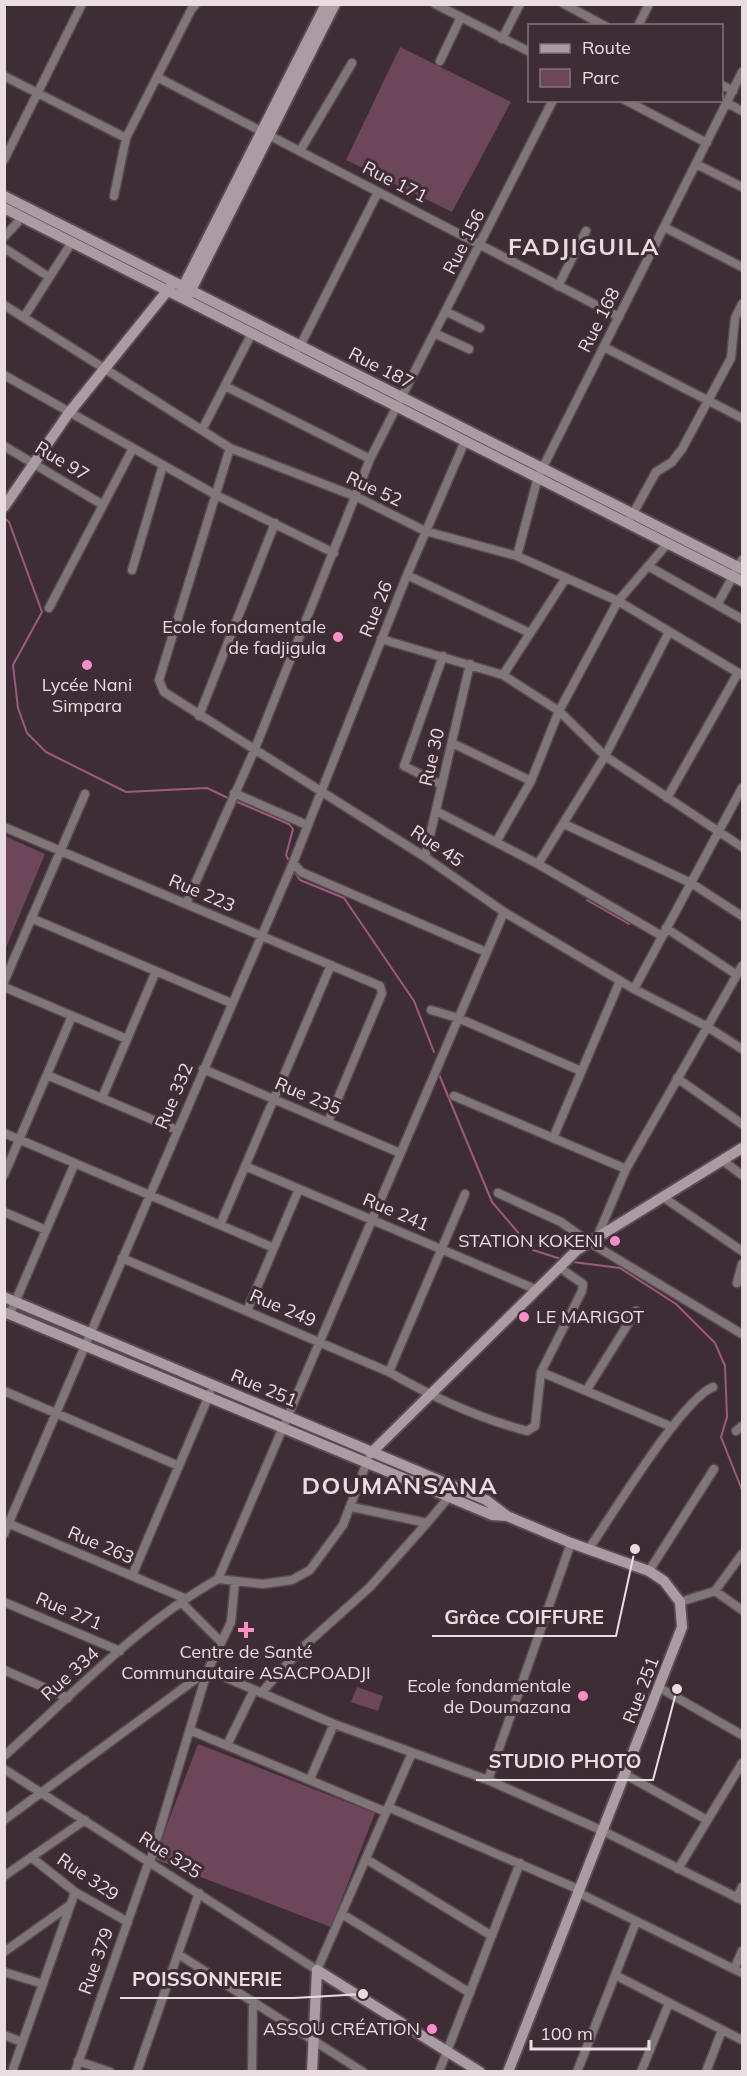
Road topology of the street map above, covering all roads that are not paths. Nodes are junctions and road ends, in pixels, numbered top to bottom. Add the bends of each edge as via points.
1 (82, 4) edge
2 (196, 4) edge
3 (326, 4) edge
4 (335, 4) edge
5 (435, 4) edge
6 (520, 4) edge
7 (564, 4) edge
8 (649, 4) edge
9 (461, 17) junction
10 (592, 23) edge
11 (639, 24) edge
12 (502, 39) junction
13 (528, 51) edge
14 (440, 62) dead end
15 (352, 63) dead end
16 (742, 72) edge
17 (4, 76) edge
18 (157, 77) junction
19 (723, 86) edge
20 (733, 91) junction
21 (38, 93) junction
22 (552, 102) edge
23 (629, 102) edge
24 (727, 103) junction
25 (742, 111) edge
26 (265, 134) junction
27 (126, 138) junction
28 (707, 143) junction
29 (300, 151) junction
30 (4, 160) edge
31 (696, 164) junction
32 (742, 187) edge
33 (378, 192) junction
34 (4, 196) edge
35 (114, 196) dead end
36 (4, 208) edge
37 (17, 223) dead end
38 (664, 227) junction
39 (586, 231) dead end
40 (4, 237) edge
41 (72, 242) junction
42 (481, 245) junction
43 (4, 248) edge
44 (742, 267) edge
45 (49, 278) junction
46 (558, 286) junction
47 (180, 291) junction
48 (742, 304) edge
49 (4, 305) edge
50 (447, 312) junction
51 (24, 317) junction
52 (619, 317) junction
53 (480, 328) dead end
54 (252, 333) junction
55 (436, 334) junction
56 (604, 347) junction
57 (469, 349) dead end
58 (298, 350) junction
59 (103, 368) junction
60 (4, 375) edge
61 (225, 386) junction
62 (709, 400) junction
63 (401, 402) junction
64 (68, 414) junction
65 (742, 418) edge
66 (202, 430) junction
67 (465, 441) junction
68 (4, 446) edge
69 (133, 448) junction
70 (230, 448) junction
71 (370, 459) junction
72 (34, 463) junction
73 (163, 465) junction
74 (540, 473) junction
75 (216, 495) junction
76 (357, 497) junction
77 (103, 505) junction
78 (4, 507) edge
79 (631, 518) junction
80 (274, 523) junction
81 (425, 531) junction
82 (668, 543) junction
83 (334, 553) junction
84 (517, 556) junction
85 (648, 566) junction
86 (132, 570) dead end
87 (740, 571) edge
88 (407, 575) junction
89 (566, 578) junction
90 (618, 601) junction
91 (717, 605) junction
92 (49, 608) dead end
93 (742, 620) edge
94 (669, 632) junction
95 (530, 633) junction
96 (381, 639) junction
97 (443, 656) junction
98 (470, 664) junction
99 (740, 674) edge
100 (503, 675) junction
101 (559, 711) junction
102 (199, 716) junction
103 (452, 743) junction
104 (254, 751) junction
105 (604, 756) junction
106 (531, 781) junction
107 (442, 785) junction
108 (742, 788) edge
109 (321, 791) junction
110 (85, 794) dead end
111 (234, 794) junction
112 (667, 798) junction
113 (436, 811) junction
114 (307, 825) junction
115 (564, 825) junction
116 (4, 827) edge
117 (718, 833) junction
118 (496, 842) junction
119 (742, 847) edge
120 (60, 851) junction
121 (425, 857) junction
122 (293, 863) junction
123 (538, 864) junction
124 (691, 883) junction
125 (186, 904) junction
126 (504, 912) junction
127 (742, 916) edge
128 (32, 918) junction
129 (664, 932) junction
130 (260, 935) junction
131 (486, 952) junction
132 (331, 965) junction
133 (742, 966) edge
134 (156, 972) junction
135 (737, 975) junction
136 (4, 981) edge
137 (620, 981) junction
138 (4, 987) edge
139 (634, 989) junction
140 (231, 1003) junction
141 (431, 1010) dead end
142 (72, 1016) junction
143 (458, 1018) junction
144 (706, 1026) junction
145 (127, 1039) junction
146 (742, 1049) edge
147 (203, 1069) junction
148 (581, 1071) junction
149 (47, 1075) junction
150 (677, 1078) junction
151 (454, 1096) dead end
152 (102, 1098) junction
153 (273, 1099) junction
154 (741, 1121) edge
155 (328, 1122) junction
156 (177, 1130) junction
157 (4, 1133) edge
158 (553, 1138) junction
159 (20, 1140) junction
160 (742, 1148) edge
161 (400, 1153) junction
162 (722, 1161) junction
163 (75, 1163) junction
164 (245, 1166) junction
165 (626, 1169) junction
166 (4, 1175) edge
167 (742, 1175) edge
168 (299, 1189) junction
169 (498, 1193) dead end
170 (465, 1194) dead end
171 (149, 1195) junction
172 (663, 1197) junction
173 (4, 1212) edge
174 (372, 1220) junction
175 (220, 1225) junction
176 (46, 1230) junction
177 (598, 1235) junction
178 (589, 1242) junction
179 (274, 1248) junction
180 (442, 1250) junction
181 (742, 1251) edge
182 (122, 1258) junction
183 (742, 1264) edge
184 (558, 1267) junction
185 (737, 1282) dead end
186 (535, 1289) junction
187 (4, 1297) edge
188 (16, 1302) junction
189 (247, 1311) junction
190 (636, 1311) dead end
191 (7, 1313) edge
192 (90, 1333) junction
193 (742, 1334) edge
194 (320, 1342) junction
195 (84, 1346) junction
196 (390, 1372) junction
197 (542, 1372) junction
198 (214, 1384) junction
199 (713, 1387) dead end
200 (4, 1391) edge
201 (586, 1391) junction
202 (428, 1395) junction
203 (209, 1397) junction
204 (56, 1413) junction
205 (288, 1416) junction
206 (672, 1427) junction
207 (284, 1428) junction
208 (368, 1458) junction
209 (179, 1466) junction
210 (714, 1470) dead end
211 (449, 1497) junction
212 (352, 1508) junction
213 (507, 1516) junction
214 (427, 1522) junction
215 (7, 1523) edge
216 (4, 1534) edge
217 (570, 1543) junction
218 (588, 1550) junction
219 (742, 1554) edge
220 (649, 1571) junction
221 (132, 1576) junction
222 (219, 1579) junction
223 (235, 1581) junction
224 (715, 1591) junction
225 (183, 1600) junction
226 (4, 1602) edge
227 (680, 1602) junction
228 (742, 1610) edge
229 (221, 1642) junction
230 (120, 1651) junction
231 (4, 1670) edge
232 (208, 1671) junction
233 (660, 1688) junction
234 (258, 1691) junction
235 (68, 1698) junction
236 (334, 1724) junction
237 (192, 1731) junction
238 (742, 1735) edge
239 (227, 1745) junction
240 (412, 1754) junction
241 (4, 1756) edge
242 (742, 1763) edge
243 (4, 1769) edge
244 (626, 1775) junction
245 (310, 1779) junction
246 (488, 1780) junction
247 (44, 1793) junction
248 (387, 1810) junction
249 (4, 1820) edge
250 (85, 1820) junction
251 (707, 1820) junction
252 (603, 1831) junction
253 (31, 1857) junction
254 (366, 1859) junction
255 (150, 1862) junction
256 (520, 1863) junction
257 (678, 1869) junction
258 (4, 1876) edge
259 (742, 1887) edge
260 (75, 1892) junction
261 (579, 1892) junction
262 (199, 1893) junction
263 (740, 1899) edge
264 (71, 1904) junction
265 (342, 1914) junction
266 (128, 1922) junction
267 (636, 1922) junction
268 (492, 1936) junction
269 (742, 1951) edge
270 (4, 1952) edge
271 (178, 1954) junction
272 (317, 1970) junction
273 (738, 1971) edge
274 (4, 1972) edge
275 (615, 1975) junction
276 (43, 1984) junction
277 (470, 1993) junction
278 (253, 2002) junction
279 (669, 2003) junction
280 (722, 2030) junction
281 (4, 2035) edge
282 (313, 2040) junction
283 (742, 2040) edge
284 (22, 2042) junction
285 (447, 2051) junction
286 (78, 2061) junction
287 (12, 2072) edge
288 (75, 2072) edge
289 (110, 2072) edge
290 (137, 2072) edge
291 (252, 2072) edge
292 (312, 2072) edge
293 (363, 2072) edge
294 (439, 2072) edge
295 (480, 2072) edge
296 (508, 2072) edge
297 (577, 2072) edge
298 (641, 2072) edge
299 (706, 2072) edge

1 - 21 street
2 - 18 street
3 - 26 main road
4 - 26 main road
5 - 9 street
6 - 12 street
7 - 10 street
8 - 11 street
9 - 12 street
9 - 14 street
12 - 13 street
15 - 29 street
16 - 20 street, Rue 168
17 - 21 street
18 - 26 street, Rue 171
18 - 27 street
19 - 20 street
20 - 24 street, Rue 168
21 - 27 street
21 - 30 street
22 - 42 street, Rue 156
23 - 28 street
24 - 25 street
24 - 28 street, Rue 168
26 - 29 street, Rue 171
26 - 47 main road
27 - 35 street
28 - 31 street, Rue 168
29 - 33 street, Rue 171
31 - 32 street
31 - 38 street, Rue 168
33 - 42 street, Rue 171
33 - 58 street
34 - 47 main road, Rue 187
36 - 41 main road, Rue 187
37 - 40 street
38 - 44 street
38 - 52 street, Rue 168
39 - 46 street
41 - 45 street
41 - 47 main road, Rue 187
42 - 46 street, Rue 171
42 - 50 street, Rue 156
43 - 45 street
45 - 51 street
46 - 52 street, Rue 171
47 - 54 main road, Rue 187
47 - 58 main road, Rue 187
47 - 59 main road
48 - 62 street via 735,318 731,358
49 - 51 street, Rue 52
50 - 53 street
50 - 55 street, Rue 156
51 - 59 street, Rue 52
52 - 56 street, Rue 168
54 - 58 main road, Rue 187
54 - 61 street
55 - 57 street
55 - 63 street, Rue 156
56 - 62 street
56 - 74 street, Rue 168
58 - 63 main road, Rue 187
59 - 64 main road
59 - 66 street, Rue 52
60 - 64 street
61 - 66 street
61 - 71 street
62 - 65 street
62 - 79 street via 682,449 672,462 656,472
63 - 67 main road, Rue 187
63 - 71 street, Rue 156
63 - 74 main road, Rue 187
64 - 69 street
64 - 72 main road
66 - 70 street, Rue 52
67 - 74 main road, Rue 187
67 - 81 street, Rue 26
68 - 72 street, Rue 97
69 - 73 street
69 - 77 street
70 - 75 street
70 - 76 street, Rue 52
71 - 76 street, Rue 156
72 - 77 street, Rue 97
72 - 78 main road
73 - 75 street
73 - 86 street
74 - 79 main road, Rue 187
74 - 84 street, Rue 168
75 - 80 street
75 - 102 street, Rue 45 via 159,680 164,692
76 - 81 street, Rue 52
76 - 83 street, Rue 156
77 - 92 street
79 - 82 main road, Rue 187
79 - 87 main road, Rue 187
80 - 83 street
80 - 102 street
81 - 84 street, Rue 52
81 - 88 street, Rue 26
82 - 85 street
82 - 87 main road, Rue 187
83 - 104 street, Rue 156
84 - 89 street, Rue 52
85 - 90 street
85 - 91 street
87 - 91 street
88 - 95 street
88 - 96 street, Rue 26
89 - 90 street, Rue 52
89 - 95 street
90 - 94 street, Rue 52
90 - 101 street
91 - 93 street
94 - 99 street, Rue 52
94 - 105 street
95 - 100 street
96 - 97 street
96 - 109 street, Rue 26
97 - 98 street
97 - 107 street via 404,766
98 - 100 street
98 - 103 street, Rue 30
99 - 112 street
100 - 101 street
101 - 105 street
101 - 106 street
102 - 104 street, Rue 45
103 - 106 street
103 - 107 street, Rue 30
104 - 109 street, Rue 45
104 - 111 street, Rue 156
105 - 112 street
105 - 115 street
106 - 118 street
107 - 113 street, Rue 30
108 - 117 street
109 - 114 street, Rue 332
109 - 121 street, Rue 45
110 - 120 street
111 - 114 street
111 - 125 street, Rue 156
112 - 117 street
113 - 118 street
113 - 121 street, Rue 30
114 - 122 street, Rue 332
115 - 123 street
115 - 124 street
116 - 120 street, Rue 223
117 - 119 street
117 - 124 street
118 - 123 street
120 - 125 street, Rue 223
120 - 128 street
121 - 126 street, Rue 45
122 - 130 street, Rue 332
122 - 131 street via 302,872
123 - 129 street
124 - 127 street
124 - 129 street
125 - 130 street, Rue 223
126 - 131 street
126 - 137 street, Rue 45
128 - 134 street
128 - 136 street
129 - 135 street
129 - 139 street
130 - 132 street, Rue 223
130 - 140 street, Rue 332
131 - 143 street
132 - 153 street
132 - 155 street, Rue 223 via 380,986 382,993
133 - 135 street
134 - 140 street
134 - 145 street
135 - 144 street
137 - 139 street, Rue 45
137 - 148 street
138 - 142 street
139 - 144 street, Rue 45
140 - 147 street, Rue 332
141 - 143 street
142 - 145 street
142 - 149 street
143 - 148 street
143 - 161 street
144 - 146 street, Rue 45
144 - 150 street
145 - 152 street
147 - 153 street, Rue 235
147 - 156 street, Rue 332
148 - 158 street
149 - 152 street
149 - 159 street
150 - 154 street
150 - 165 street
151 - 158 street
152 - 156 street
153 - 155 street, Rue 235
153 - 164 street
155 - 161 street, Rue 235
156 - 171 street, Rue 332
157 - 159 street
158 - 165 street
159 - 163 street
159 - 166 street
160 - 162 main road
161 - 174 street
162 - 167 street
162 - 172 main road
163 - 171 street
163 - 176 street
164 - 168 street, Rue 241
164 - 175 street
165 - 177 street
168 - 174 street, Rue 241
168 - 179 street
169 - 178 street via 561,1222
170 - 180 street
171 - 175 street
171 - 182 street, Rue 332
172 - 177 main road
172 - 181 street
173 - 176 street
174 - 180 street, Rue 241
174 - 194 street
175 - 179 street
176 - 188 street
177 - 178 main road
178 - 184 main road
178 - 193 street
179 - 189 street
180 - 186 street, Rue 241
180 - 196 street
182 - 189 street, Rue 249
182 - 192 street, Rue 332
183 - 185 street
184 - 186 main road
184 - 197 street via 576,1277 583,1284 582,1291
186 - 202 main road
187 - 188 main road, Rue 251
188 - 191 street
188 - 192 main road, Rue 251
189 - 194 street, Rue 249
190 - 201 street
191 - 195 main road, Rue 251
192 - 195 street, Rue 332
192 - 198 main road, Rue 251
194 - 196 street, Rue 249
194 - 205 street
195 - 203 main road, Rue 251
195 - 204 street, Rue 332
196 - 202 street, Rue 249
197 - 201 street
197 - 202 street, Rue 249 via 535,1426 527,1431 489,1421
198 - 203 street
198 - 205 main road, Rue 251
199 - 206 street
200 - 204 street
201 - 206 street
202 - 208 main road
203 - 207 main road, Rue 251
203 - 209 street
204 - 209 street
204 - 215 street, Rue 332
205 - 207 street
205 - 208 main road, Rue 251
206 - 218 street
207 - 208 main road, Rue 251
207 - 222 street
208 - 211 main road, Rue 251
208 - 212 street
208 - 213 main road, Rue 251 via 486,1500
209 - 221 street
210 - 220 street
211 - 213 main road, Rue 251 via 492,1515
211 - 214 street
212 - 214 street
212 - 223 street via 310,1570 292,1580 262,1584
213 - 217 main road, Rue 251
214 - 234 street via 370,1587
215 - 216 street, Rue 332
215 - 221 street, Rue 263
217 - 218 main road, Rue 251
217 - 246 street
218 - 220 main road, Rue 251
219 - 224 street
220 - 227 main road, Rue 251 via 664,1581
221 - 225 street, Rue 263
222 - 223 street
222 - 225 street, Rue 334
223 - 229 street, Rue 379 via 231,1622
224 - 227 street
224 - 228 street
225 - 229 street
225 - 230 street, Rue 334
226 - 230 street, Rue 271
227 - 233 main road, Rue 251 via 682,1627
229 - 232 street, Rue 379
230 - 235 street, Rue 334
231 - 235 street
232 - 234 street
232 - 237 street, Rue 379
232 - 247 street
233 - 238 street
233 - 244 main road, Rue 251
234 - 236 street
234 - 239 street
235 - 241 street, Rue 334
236 - 240 street
236 - 245 street
237 - 239 street
237 - 255 street, Rue 379
239 - 245 street
240 - 246 street
240 - 248 street
242 - 251 street
243 - 247 street, Rue 325
244 - 251 street
244 - 252 main road, Rue 251
245 - 248 street
246 - 252 street
247 - 249 street
247 - 250 street, Rue 325
248 - 254 street
248 - 256 street
250 - 253 street
250 - 255 street, Rue 325
251 - 257 street
252 - 257 street
252 - 261 main road, Rue 251
253 - 258 street
253 - 260 street, Rue 329
254 - 265 street
254 - 268 street
255 - 262 street, Rue 325
255 - 266 street, Rue 379
256 - 261 street
256 - 268 street
257 - 263 street
259 - 263 street
260 - 264 street
260 - 266 street, Rue 329
261 - 267 street
261 - 296 main road, Rue 251
262 - 271 street
262 - 272 street, Rue 325
264 - 270 street
264 - 276 street
265 - 272 street
265 - 277 street
266 - 286 street, Rue 379
267 - 273 street
267 - 275 street
268 - 277 street
269 - 273 street
271 - 278 street
271 - 290 street
272 - 282 main road
272 - 285 main road
274 - 276 street
275 - 279 street
275 - 297 street
276 - 284 street
277 - 285 street
278 - 282 street
278 - 291 street
279 - 280 street
279 - 298 street
280 - 283 street
280 - 299 street
281 - 284 street
282 - 292 main road
282 - 293 street
284 - 287 street
285 - 294 street
285 - 295 main road
286 - 288 street, Rue 379
286 - 289 street

